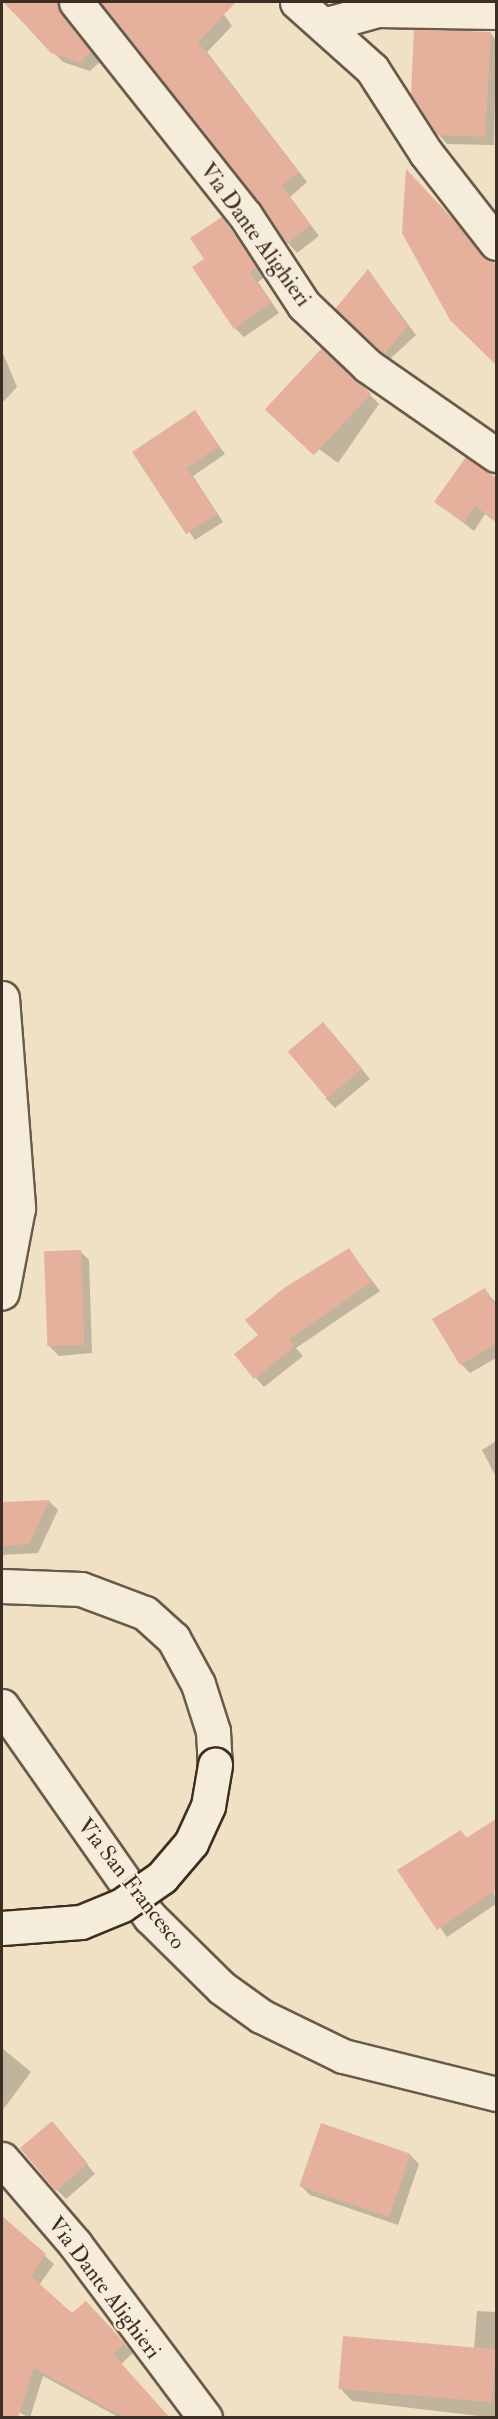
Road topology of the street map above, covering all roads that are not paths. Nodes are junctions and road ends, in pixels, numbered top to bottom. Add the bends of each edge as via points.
1 (76, 2) edge
2 (297, 2) edge
3 (496, 12) edge
4 (327, 24) junction
5 (496, 243) edge
6 (496, 455) edge
7 (2, 998) edge
8 (2, 1292) edge
9 (2, 1586) edge
10 (54, 1586) junction
11 (2, 1611) edge
12 (2, 1706) edge
13 (2, 1928) edge
14 (496, 2094) edge
15 (2, 2159) edge
16 (205, 2418) edge

1 - 6 street, Via Dante Alighieri via 245,215 304,305 368,366
2 - 4 street
3 - 4 street via 378,10
4 - 5 street via 372,69 426,153
7 - 8 street via 18,1208
9 - 10 street
10 - 11 street
10 - 13 street, bridge via 113,1598 145,1613 173,1638 198,1684 213,1731 215,1765 208,1806 191,1843 162,1877 122,1905 81,1922
12 - 14 street, Via San Francesco via 150,1917 222,1988 261,2016 343,2056
15 - 16 street, Via Dante Alighieri via 75,2244

